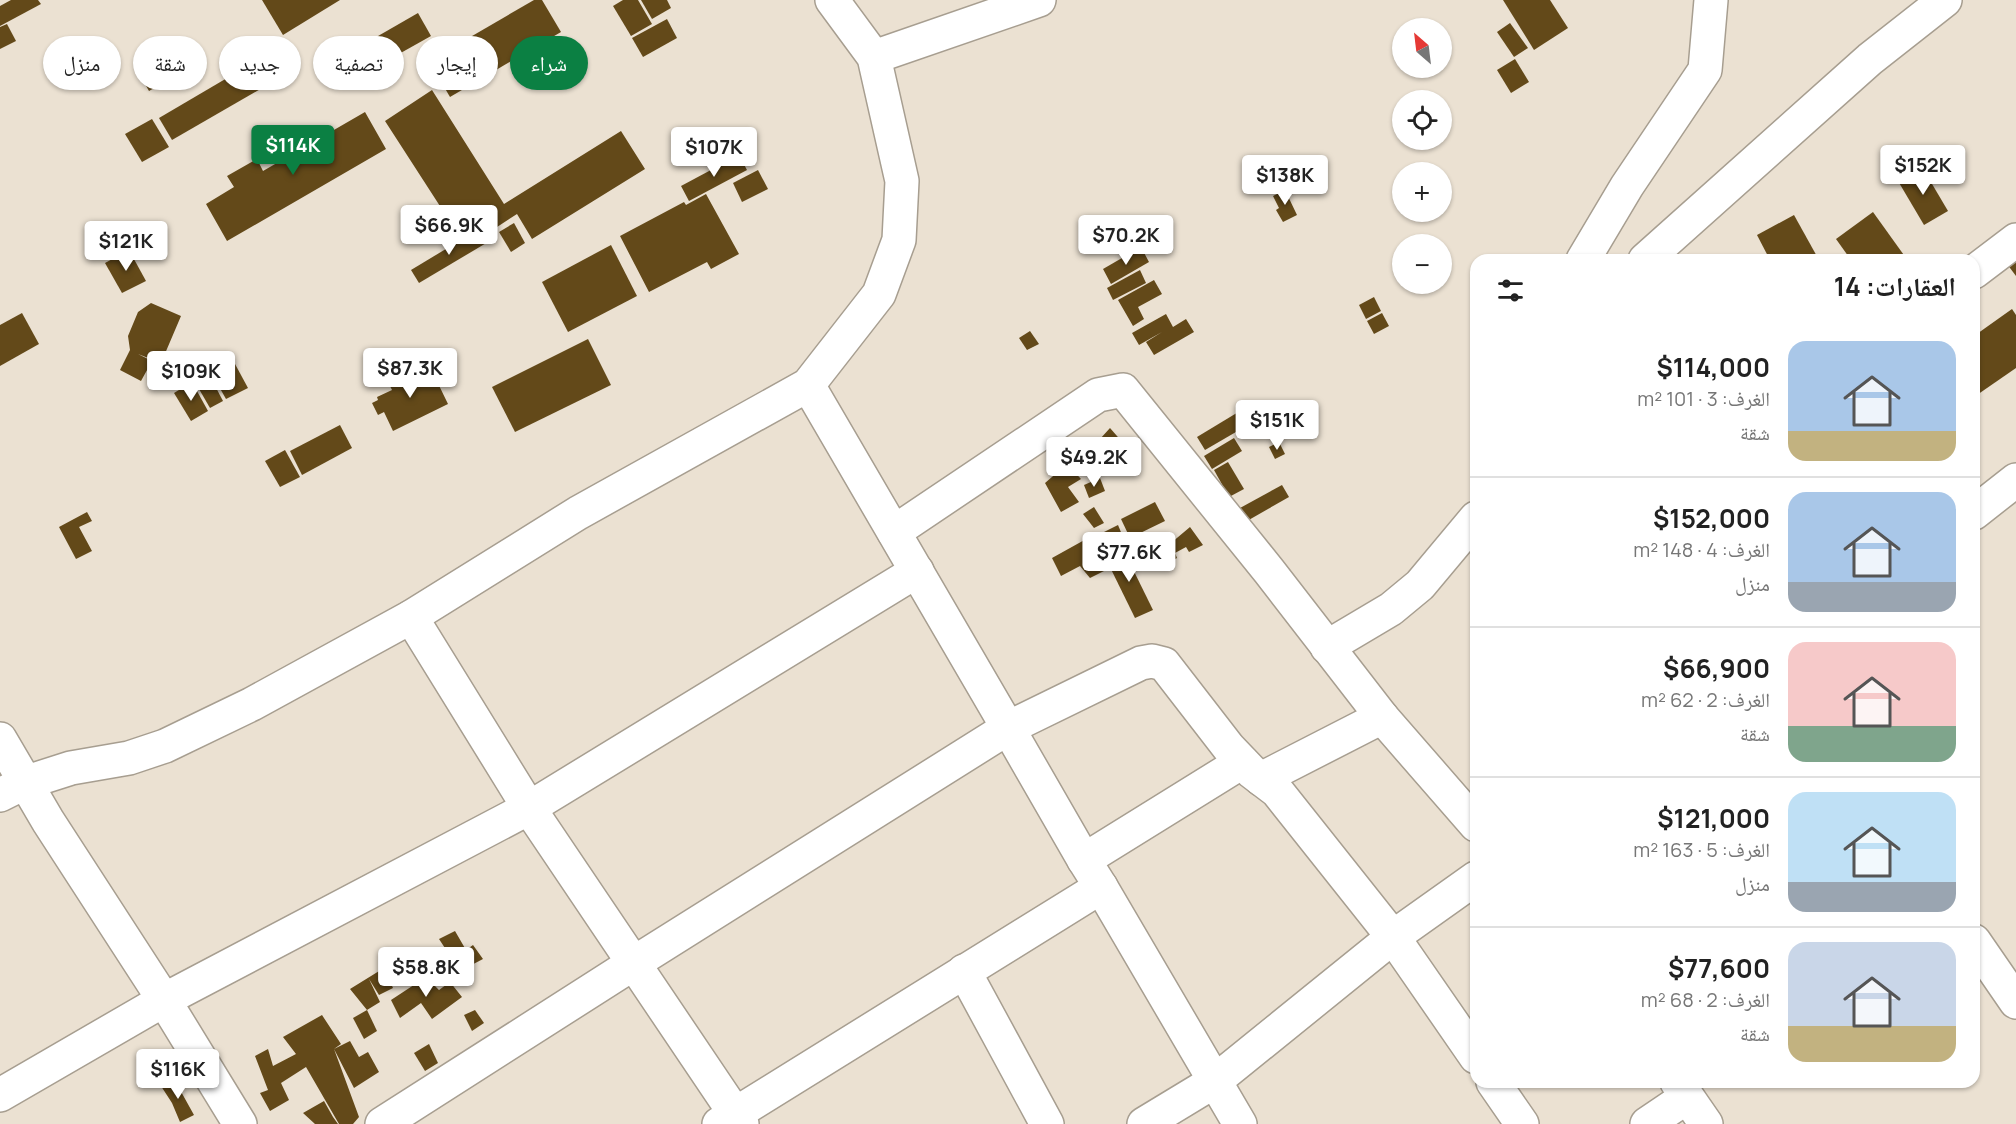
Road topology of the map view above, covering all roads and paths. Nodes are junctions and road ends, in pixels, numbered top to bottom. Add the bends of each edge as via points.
1 (832, 0) edge
2 (1039, 0) edge
3 (1712, 0) edge
4 (1945, 0) edge
5 (874, 57) junction
6 (2016, 240) edge
7 (1587, 254) edge
8 (1652, 254) edge
9 (1980, 267) edge
10 (808, 385) junction
11 (2016, 480) edge
12 (1980, 508) edge
13 (1470, 525) edge
14 (894, 532) junction
15 (917, 571) junction
16 (411, 617) junction
17 (1327, 647) junction
18 (1382, 717) junction
19 (1008, 728) junction
20 (0, 739) edge
21 (1251, 770) junction
22 (12, 789) edge
23 (529, 808) junction
24 (1470, 818) edge
25 (1092, 874) junction
26 (1470, 882) edge
27 (1393, 937) junction
28 (1980, 950) edge
29 (634, 963) junction
30 (964, 971) junction
31 (164, 1000) junction
32 (2016, 1002) edge
33 (1470, 1048) edge
34 (1215, 1081) junction
35 (1497, 1088) edge
36 (1682, 1089) edge
37 (0, 1095) edge
38 (732, 1121) edge
39 (240, 1124) edge
40 (382, 1124) edge
41 (1047, 1124) edge
42 (1144, 1124) edge
43 (1240, 1124) edge
44 (1522, 1124) edge
45 (1647, 1124) edge
46 (1706, 1124) edge

1 - 5 street
2 - 5 street
3 - 7 street via 1705,70
4 - 8 street via 1870,59
5 - 10 street via 902,181 899,240 879,294
6 - 9 street
10 - 14 street
10 - 16 street via 578,513
11 - 12 street
13 - 17 street via 1420,585 1390,609
14 - 15 street
14 - 17 street via 1098,395 1123,390
15 - 19 street
15 - 23 street
16 - 22 street via 252,704 165,746 129,758 71,768
16 - 23 street
17 - 18 street
18 - 21 street
18 - 24 street
19 - 21 street via 1152,661 1164,664 1229,748
19 - 25 street
19 - 29 street
20 - 22 street
21 - 25 street
21 - 27 street via 1277,791
22 - 31 street
23 - 29 street
23 - 31 street
25 - 30 street
25 - 34 street
26 - 27 street
27 - 33 street
27 - 34 street
28 - 32 street
29 - 38 street
29 - 40 street
30 - 38 street
30 - 41 street
31 - 37 street
31 - 39 street
34 - 42 street
34 - 43 street
35 - 44 street
36 - 45 street
36 - 46 street

